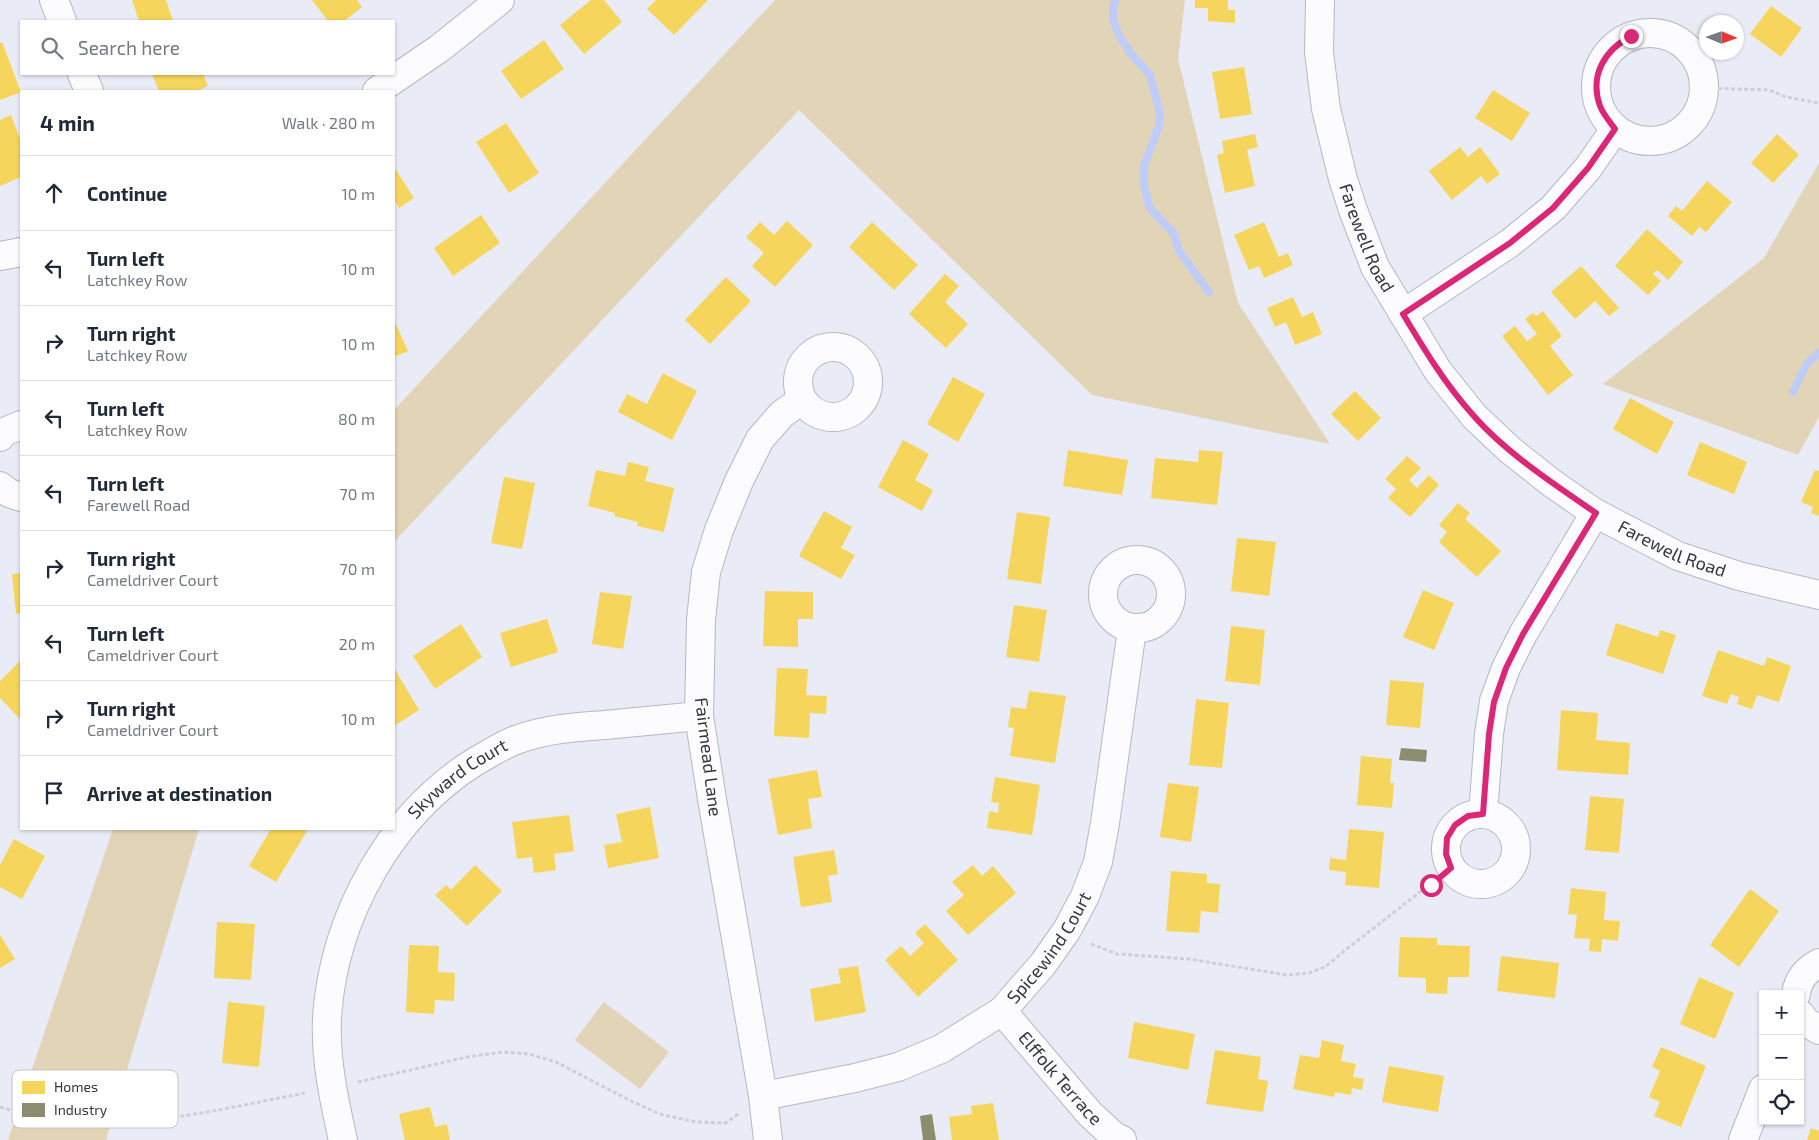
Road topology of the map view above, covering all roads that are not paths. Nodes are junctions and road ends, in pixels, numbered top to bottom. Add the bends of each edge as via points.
1 (54, 0) edge
2 (1320, 0) edge
3 (487, 4) edge
4 (62, 20) edge
5 (82, 75) edge
6 (89, 90) edge
7 (378, 90) edge
8 (1615, 129) junction
9 (20, 252) edge
10 (0, 256) edge
11 (1403, 314) junction
12 (802, 400) dead end
13 (0, 486) edge
14 (20, 497) edge
15 (1596, 513) junction
16 (1819, 595) edge
17 (1132, 629) dead end
18 (700, 716) junction
19 (1483, 814) junction
20 (1819, 963) edge
21 (1797, 990) edge
22 (1002, 1011) junction
23 (763, 1096) junction
24 (1759, 1099) edge
25 (343, 1140) edge
26 (768, 1140) edge
27 (1122, 1140) edge
28 (1743, 1140) edge

1 - 4 street
2 - 11 street, Farewell Road via 1319,52 1325,100 1343,179 1375,267
3 - 7 street via 440,48
5 - 6 street
8 - 8 street via 1600,108 1596,89 1598,71 1605,57 1618,43 1649,32 1668,35 1684,44 1700,64 1705,88 1700,109 1691,123 1677,134 1658,141 1635,139
8 - 11 street via 1588,168 1553,208 1510,243
9 - 10 street
11 - 15 street, Farewell Road via 1438,371 1474,416 1510,450
12 - 18 street, Fairmead Lane via 782,414 760,439 719,530 706,572 701,620
13 - 14 street
15 - 16 street, Farewell Road via 1678,556 1739,576
15 - 19 street via 1506,668 1491,718
17 - 22 street, Spicewind Court via 1098,862 1067,930 1043,964
18 - 23 street, Fairmead Lane
18 - 25 street, Skyward Court via 540,732 514,740 457,774 399,831 358,896 332,978 327,1017 328,1048
19 - 19 street via 1468,816 1455,825 1447,838 1446,854 1451,868 1462,879 1477,884 1493,882 1506,874 1514,860 1515,844 1510,830 1498,819
20 - 21 street via 1802,977
22 - 23 street, Spicewind Court via 941,1048 898,1067
22 - 27 street, Elffolk Terrace via 1090,1114
23 - 26 street, Fairmead Lane
24 - 28 street

